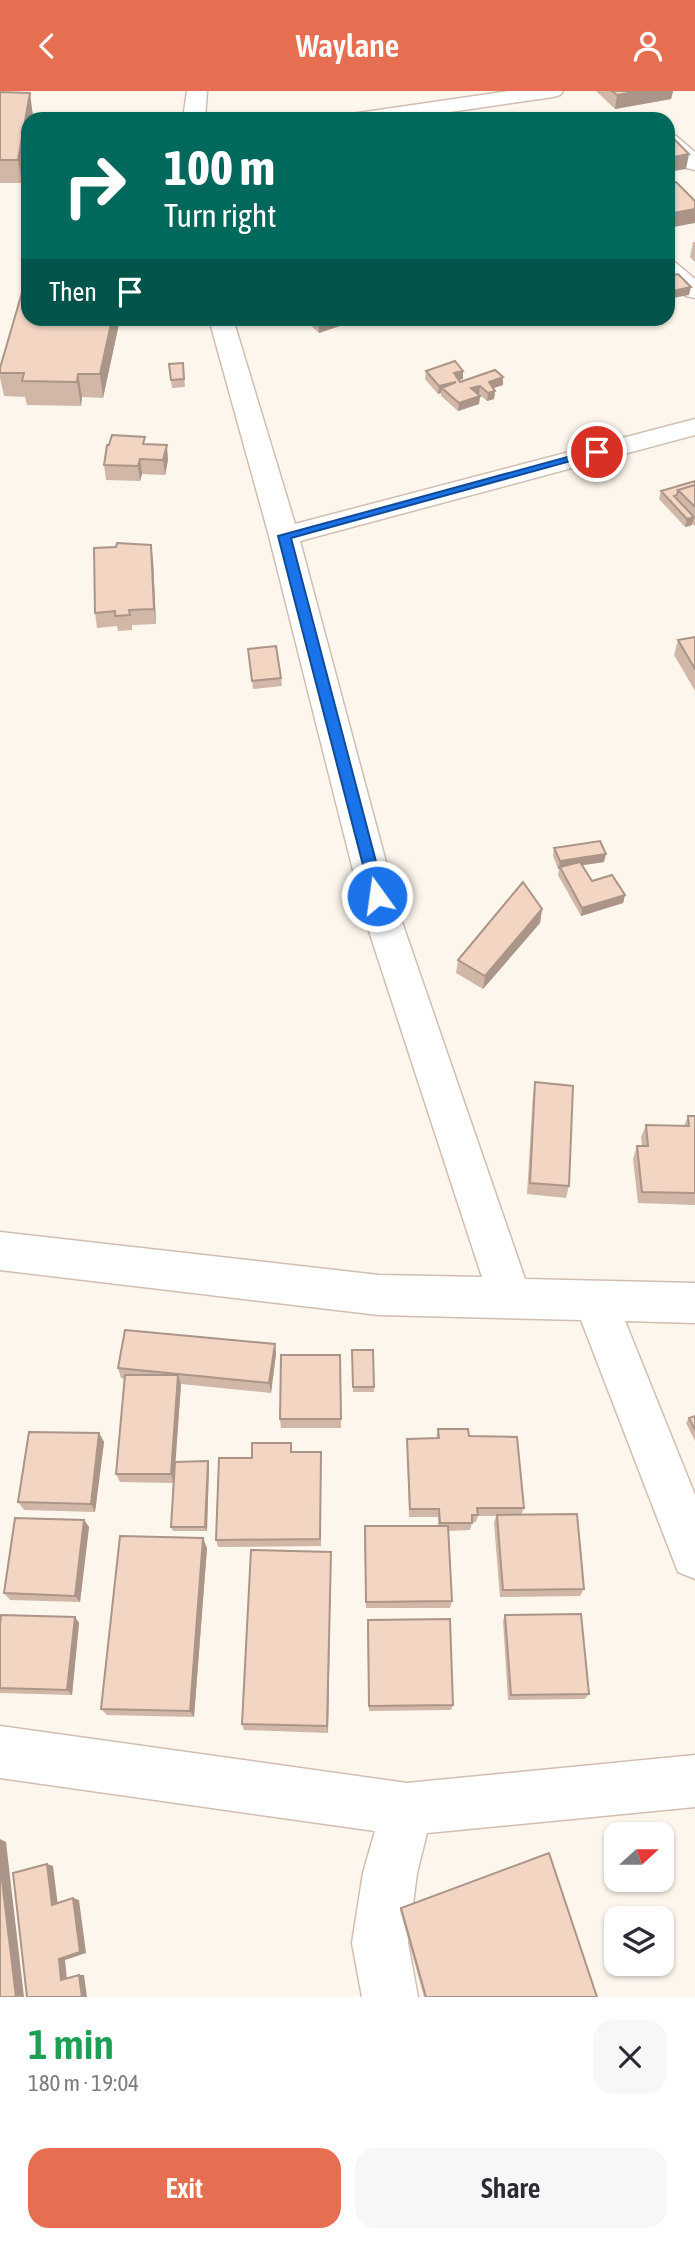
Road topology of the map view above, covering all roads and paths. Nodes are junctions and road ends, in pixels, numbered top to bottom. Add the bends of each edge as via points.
1 (197, 91) edge
2 (552, 91) edge
3 (195, 112) edge
4 (406, 112) edge
5 (675, 135) edge
6 (695, 163) edge
7 (675, 274) edge
8 (695, 291) edge
9 (223, 326) edge
10 (695, 427) edge
11 (284, 536) junction
12 (0, 1251) edge
13 (510, 1298) junction
14 (595, 1300) junction
15 (695, 1303) edge
16 (695, 1555) edge
17 (0, 1752) edge
18 (695, 1781) edge
19 (407, 1809) junction
20 (390, 1997) edge

1 - 3 street
2 - 4 street
5 - 6 street
7 - 8 street
9 - 11 street
10 - 11 street
11 - 13 street via 384,922
12 - 13 street via 379,1295
13 - 14 street
14 - 15 street
14 - 16 street
17 - 19 street
18 - 19 street
19 - 20 street via 390,1873 380,1943

